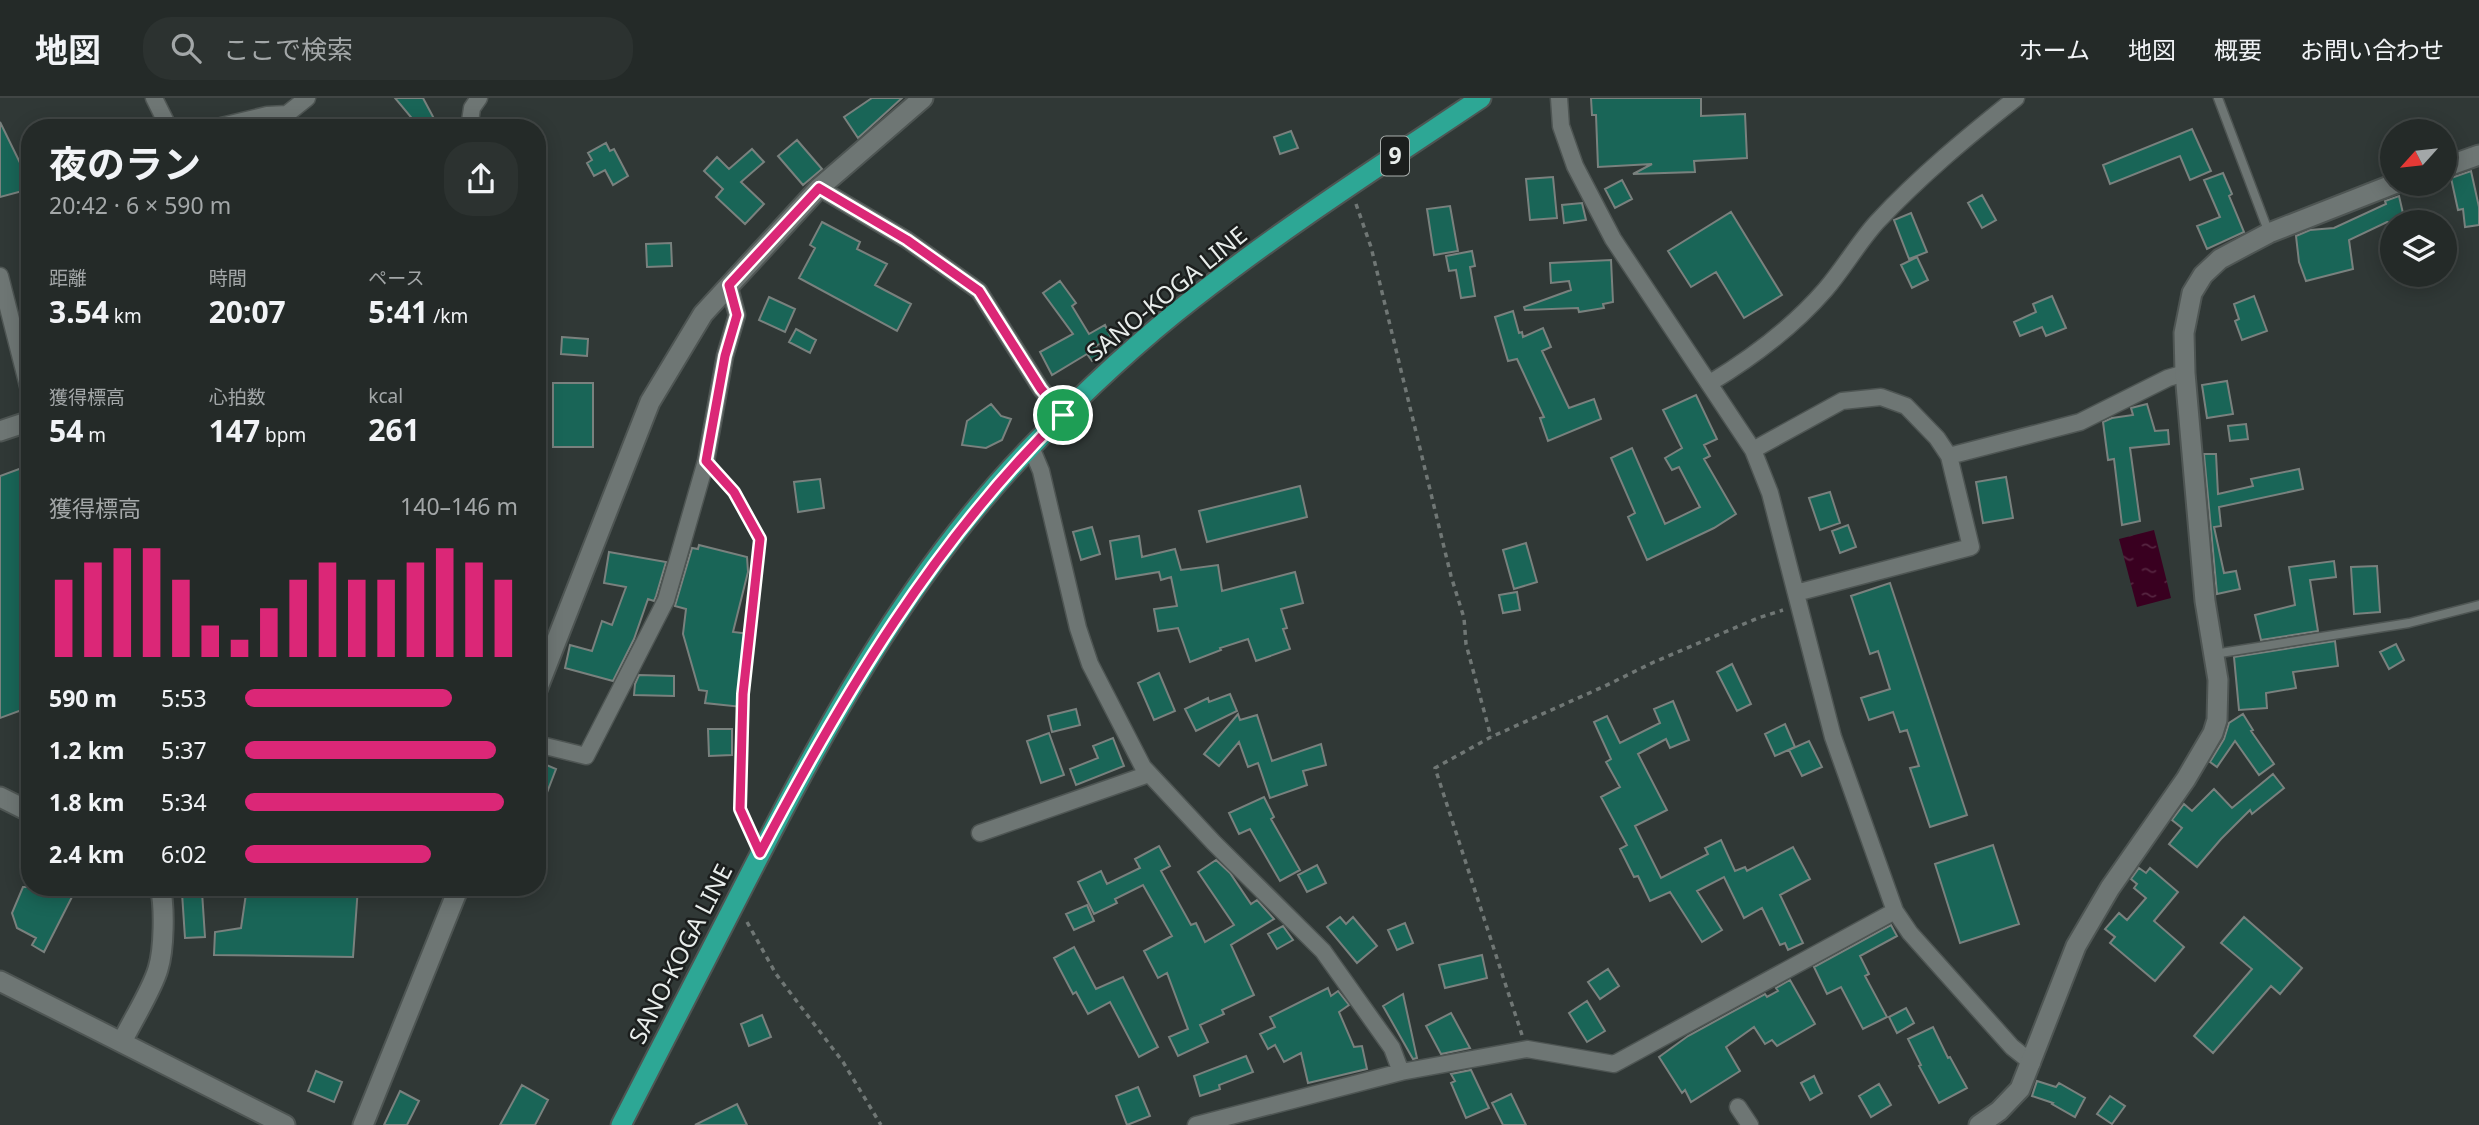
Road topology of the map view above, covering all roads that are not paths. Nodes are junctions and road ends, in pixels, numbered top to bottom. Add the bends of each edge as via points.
1 (154, 98) edge
2 (307, 98) edge
3 (479, 98) edge
4 (923, 98) edge
5 (1481, 98) edge
6 (1559, 98) edge
7 (2016, 98) edge
8 (2218, 98) edge
9 (164, 119) edge
10 (251, 119) edge
11 (278, 119) edge
12 (286, 119) edge
13 (470, 119) edge
14 (2479, 155) edge
15 (2457, 163) edge
16 (819, 188) junction
17 (2380, 189) edge
18 (2269, 233) junction
19 (0, 276) edge
20 (729, 285) junction
21 (21, 359) edge
22 (2185, 373) junction
23 (1710, 383) junction
24 (1063, 415) junction
25 (21, 424) edge
26 (0, 431) edge
27 (1031, 447) junction
28 (1753, 450) junction
29 (1949, 457) junction
30 (1797, 598) junction
31 (2479, 605) edge
32 (2214, 653) junction
33 (546, 667) edge
34 (546, 746) edge
35 (1149, 774) junction
36 (0, 797) edge
37 (21, 808) edge
38 (980, 833) dead end
39 (162, 896) edge
40 (455, 896) edge
41 (1895, 911) junction
42 (0, 981) edge
43 (122, 1042) junction
44 (2032, 1063) junction
45 (1401, 1072) junction
46 (1738, 1107) dead end
47 (1207, 1124) edge
48 (285, 1125) edge
49 (363, 1125) edge
50 (621, 1125) edge
51 (1750, 1125) edge
52 (1979, 1125) edge

1 - 9 street
2 - 12 street
3 - 13 street
4 - 16 street
5 - 24 main road, SANO-KOGA LINE / 9 via 1252,254 1132,349
6 - 23 street via 1561,126 1574,166 1594,204
7 - 23 street via 1908,191 1791,326
8 - 18 lane
10 - 11 street via 267,115
14 - 15 street
16 - 20 street
16 - 24 street via 907,240 979,291 1041,389
17 - 18 street
18 - 22 street via 2220,258 2197,284 2186,319
19 - 21 street
20 - 33 street via 702,314 650,402
20 - 34 street via 737,315 706,461 666,600 586,756
22 - 29 street via 2080,422
22 - 32 street via 2205,601
23 - 28 street
24 - 27 main road, SANO-KOGA LINE / 9
25 - 26 street
27 - 35 street via 1090,664
27 - 50 main road, SANO-KOGA LINE / 9 via 968,520 885,634 817,746
28 - 29 street via 1842,401 1881,397 1906,405
28 - 30 street via 1770,493
29 - 30 street via 1971,547
30 - 41 street via 1833,737
31 - 32 lane via 2409,623
32 - 44 street via 2219,707 2213,733 2076,946
35 - 38 street
35 - 45 street via 1323,951 1392,1048
36 - 37 street
39 - 43 street via 159,968
40 - 49 street
41 - 44 street via 2012,1047
41 - 45 street via 1614,1064 1527,1049
42 - 43 street
43 - 48 street
44 - 52 street via 2021,1089
45 - 47 street
46 - 51 street

